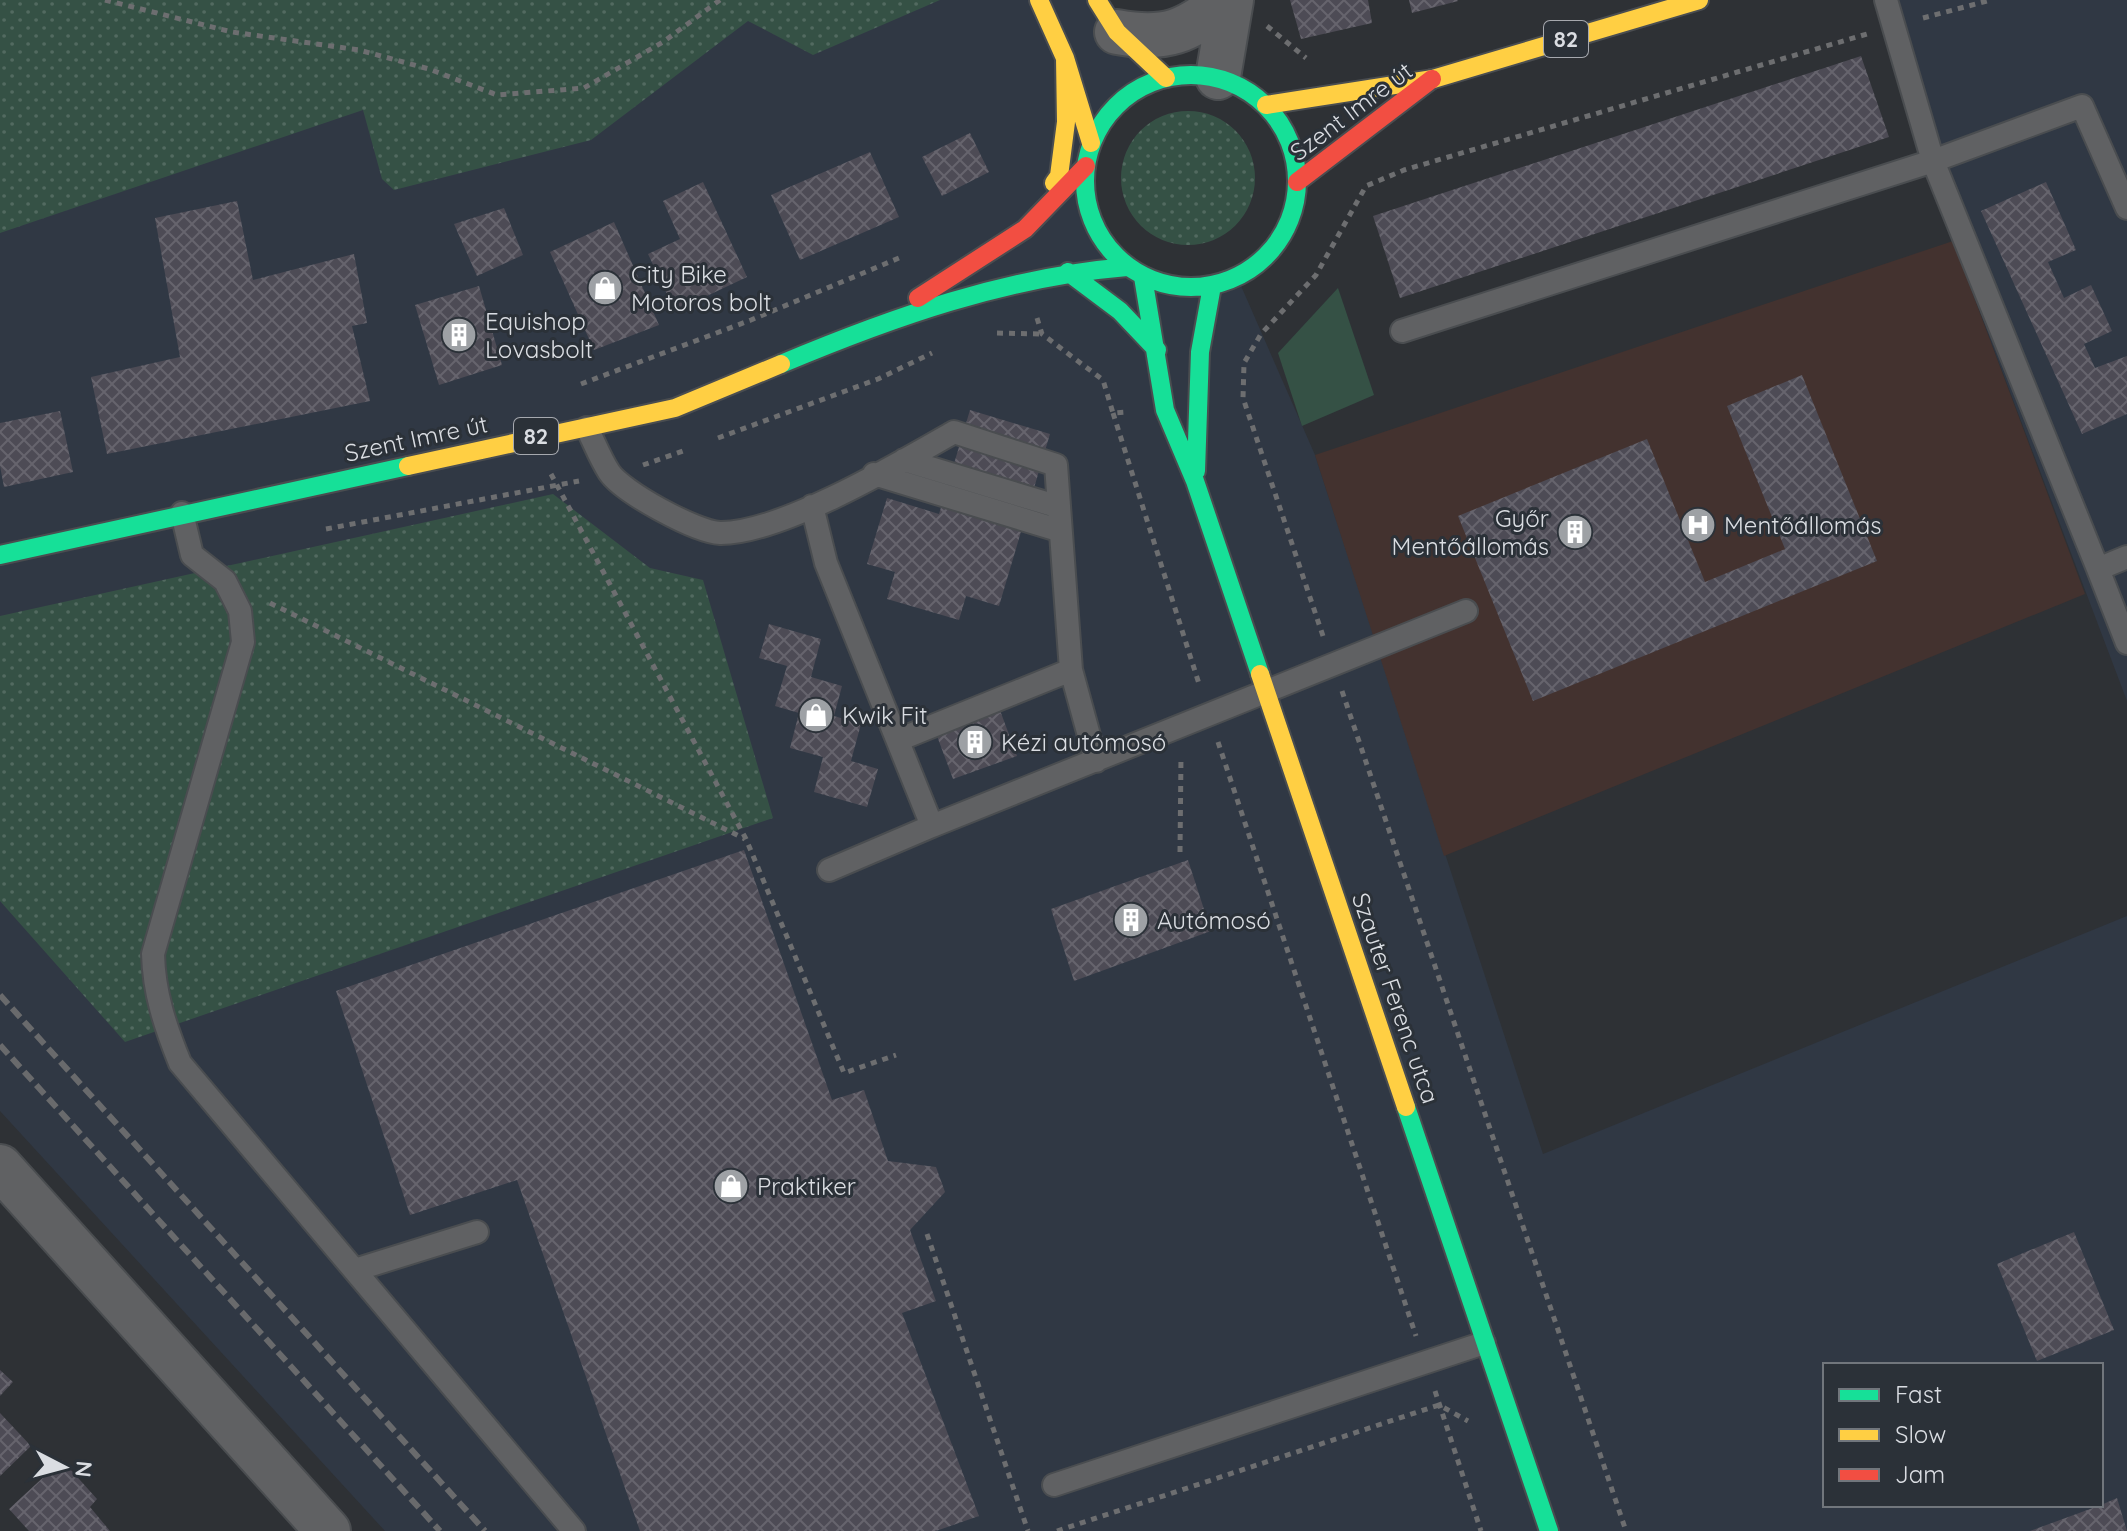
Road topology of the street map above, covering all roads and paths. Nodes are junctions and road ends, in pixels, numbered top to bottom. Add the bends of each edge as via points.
1 (105, 0) edge
2 (720, 0) edge
3 (1039, 0) edge
4 (1699, 0) edge
5 (1886, 0) edge
6 (1991, 0) edge
7 (1241, 8) edge
8 (1107, 16) edge
9 (1893, 26) junction
10 (1065, 58) junction
11 (1309, 61) dead end
12 (1218, 77) junction
13 (1166, 78) junction
14 (1433, 79) junction
15 (1266, 105) junction
16 (1091, 143) junction
17 (1933, 161) junction
18 (1086, 166) junction
19 (1297, 182) junction
20 (2127, 208) edge
21 (1025, 229) junction
22 (903, 256) dead end
23 (1068, 272) junction
24 (1135, 272) junction
25 (1212, 286) junction
26 (879, 323) junction
27 (1402, 331) dead end
28 (1157, 350) junction
29 (573, 386) dead end
30 (1113, 413) dead end
31 (587, 428) junction
32 (537, 436) junction
33 (904, 460) junction
34 (874, 474) junction
35 (1195, 481) junction
36 (812, 506) junction
37 (1056, 506) junction
38 (182, 513) junction
39 (1058, 530) junction
40 (0, 555) edge
41 (2127, 557) edge
42 (2098, 569) junction
43 (225, 581) junction
44 (1466, 611) dead end
45 (2127, 643) edge
46 (1333, 665) junction
47 (1071, 670) junction
48 (1266, 693) junction
49 (1212, 725) junction
50 (898, 740) junction
51 (1096, 761) junction
52 (932, 826) junction
53 (746, 839) junction
54 (1180, 852) dead end
55 (829, 870) dead end
56 (896, 1055) dead end
57 (0, 1167) edge
58 (477, 1232) dead end
59 (927, 1234) dead end
60 (355, 1270) junction
61 (1484, 1343) junction
62 (1425, 1362) junction
63 (1439, 1405) junction
64 (1472, 1423) dead end
65 (1054, 1485) dead end
66 (328, 1531) edge
67 (574, 1531) edge
68 (1028, 1531) edge
69 (1057, 1531) edge
70 (1481, 1531) edge
71 (1549, 1531) edge
72 (1626, 1531) edge

1 - 2 path via 232,32 359,50 497,95 584,88 663,42
3 - 10 main road
4 - 14 main road, Szent Imre út / 82
5 - 9 lane
6 - 9 path
7 - 8 street via 1165,36
7 - 11 path
7 - 12 street
8 - 13 main road
9 - 17 lane
9 - 46 path via 1419,165 1366,186 1316,275 1261,334 1244,363 1243,398
10 - 16 main road
10 - 21 main road via 1066,122 1059,176
12 - 13 main road, 82
12 - 15 main road, 82
13 - 16 main road, 82 via 1126,98
14 - 15 main road, Szent Imre út / 82
14 - 19 main road, Szent Imre út / 82
15 - 19 main road, 82 via 1286,132
16 - 18 main road, 82
17 - 20 lane via 2082,106
17 - 27 lane
17 - 42 lane
18 - 21 main road, Szent Imre út / 82
18 - 24 main road, 82 via 1090,216 1100,237
19 - 25 main road, 82 via 1284,233 1263,260 1238,279
21 - 26 main road, Szent Imre út / 82
22 - 29 path
23 - 24 main road, Szent Imre út / 82
23 - 26 main road, Szent Imre út / 82
23 - 28 main road via 1120,311
24 - 25 main road, 82 via 1174,287
24 - 28 main road, Szauter Ferenc utca
25 - 35 main road, Szauter Ferenc utca via 1200,352
26 - 31 main road, Szent Imre út / 82 via 675,408
28 - 35 main road, Szauter Ferenc utca via 1165,410
30 - 49 path
31 - 32 main road, Szent Imre út / 82
31 - 36 lane via 610,475 665,513 717,533 763,528
32 - 38 main road, Szent Imre út / 82
32 - 53 path via 555,486
33 - 34 lane
33 - 37 lane
33 - 37 lane via 954,432 1056,465
34 - 36 lane
34 - 39 lane
35 - 48 main road, Szauter Ferenc utca
36 - 50 lane via 826,563
37 - 39 lane
38 - 40 main road, Szent Imre út / 82
38 - 43 lane via 192,555
39 - 47 lane
41 - 42 lane
42 - 45 lane
43 - 53 path
43 - 60 lane via 240,611 243,642 153,954 154,989 180,1063
44 - 46 lane
46 - 48 lane
46 - 72 path
47 - 50 lane
47 - 51 lane
48 - 49 lane
48 - 61 main road, Szauter Ferenc utca
49 - 51 lane
49 - 54 path via 1181,747
49 - 62 path
50 - 52 lane
51 - 52 lane
52 - 55 lane
53 - 56 path via 844,1073
57 - 66 street
58 - 60 lane
59 - 68 path
60 - 67 lane
61 - 62 lane
61 - 71 main road, Szauter Ferenc utca
62 - 63 path
62 - 65 lane
63 - 64 path
63 - 69 path
63 - 70 path

